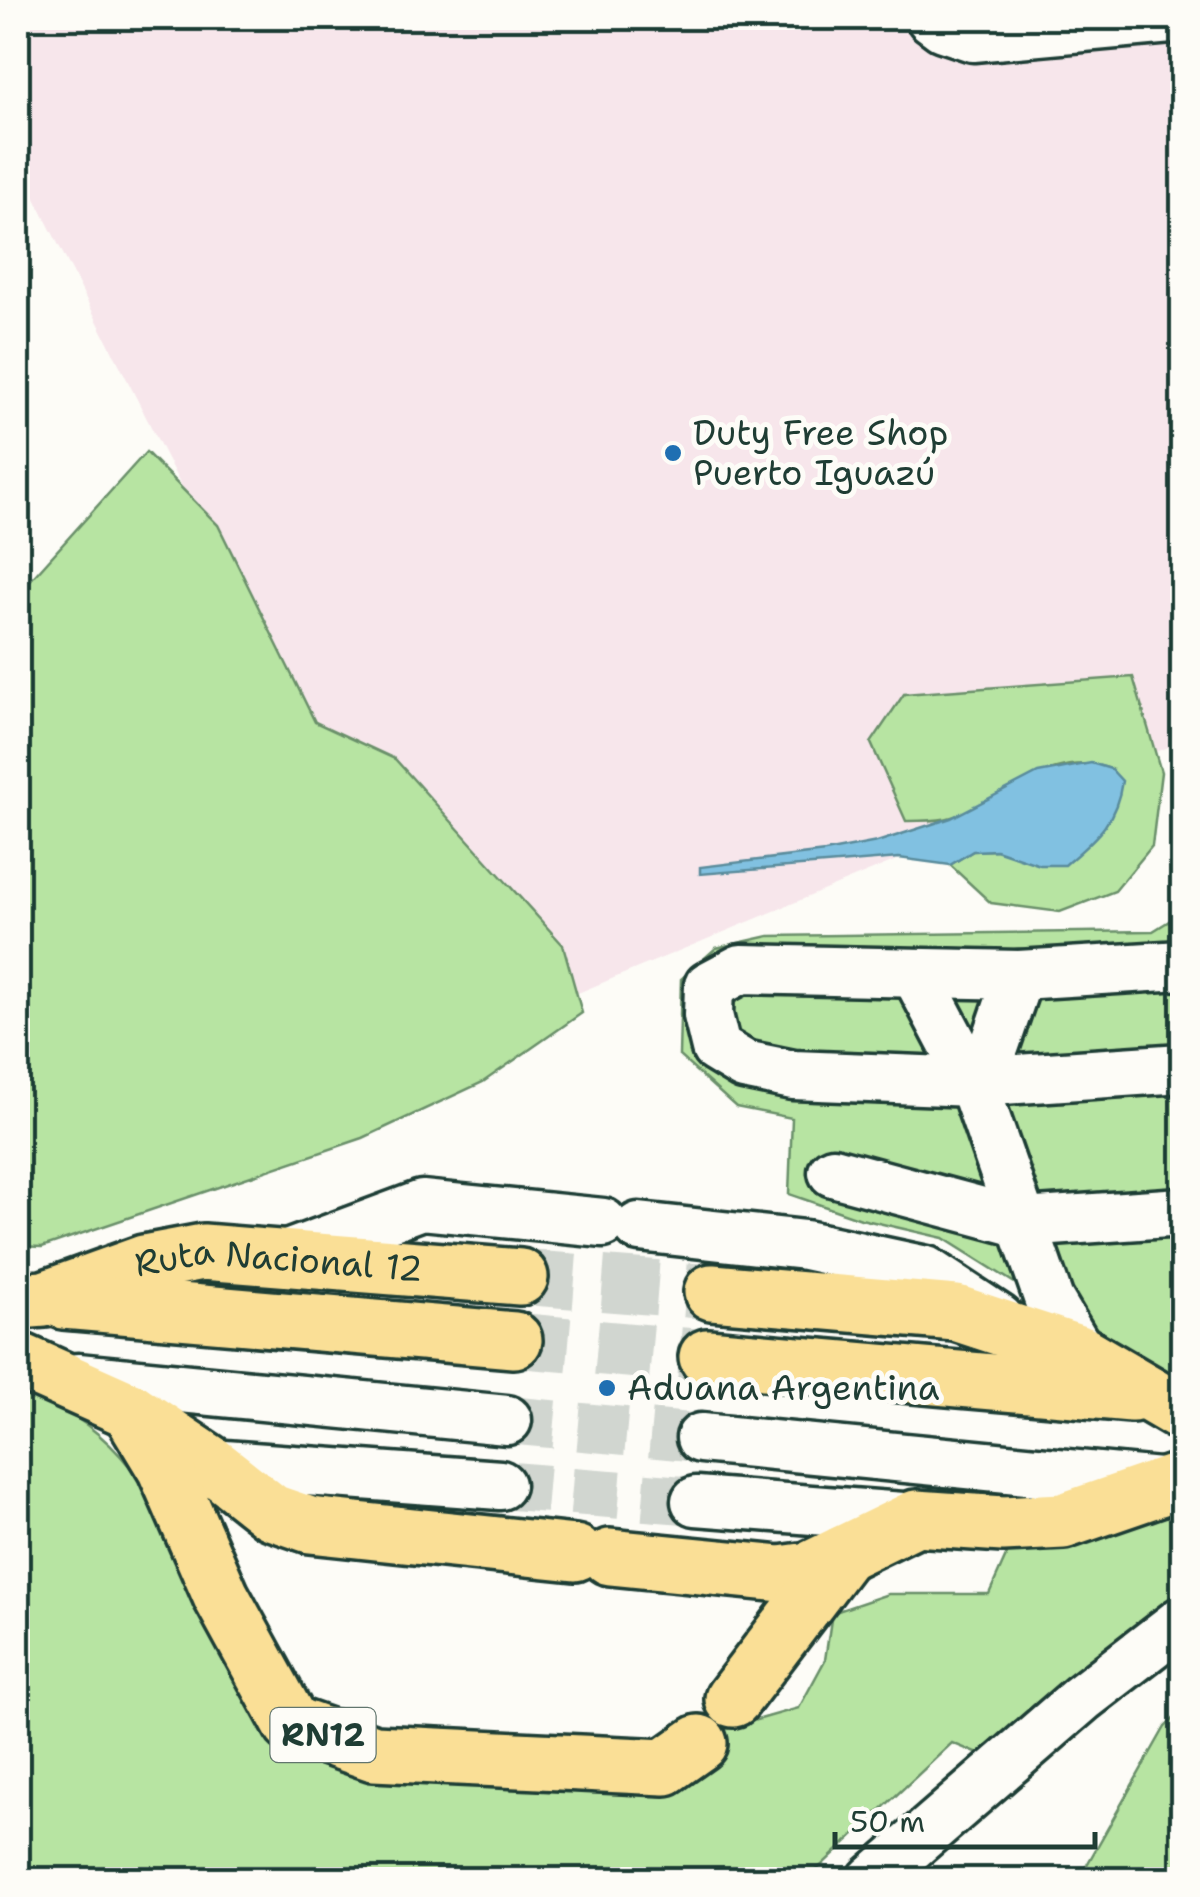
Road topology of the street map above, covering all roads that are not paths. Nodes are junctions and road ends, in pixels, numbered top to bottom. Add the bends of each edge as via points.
1 (932, 18) edge
2 (1182, 18) edge
3 (1182, 965) edge
4 (916, 974) junction
5 (1019, 975) junction
6 (1182, 1068) edge
7 (973, 1082) junction
8 (833, 1172) dead end
9 (1182, 1212) edge
10 (1023, 1223) junction
11 (280, 1258) junction
12 (520, 1276) tunnel mouth
13 (712, 1292) tunnel mouth
14 (31, 1300) edge
15 (1026, 1338) junction
16 (514, 1340) tunnel mouth
17 (1081, 1354) junction
18 (707, 1356) tunnel mouth
19 (34, 1368) edge
20 (1166, 1404) edge
21 (130, 1410) junction
22 (506, 1420) tunnel mouth
23 (701, 1438) tunnel mouth
24 (211, 1464) junction
25 (1177, 1482) edge
26 (500, 1486) tunnel mouth
27 (696, 1501) tunnel mouth
28 (916, 1518) junction
29 (844, 1554) junction
30 (1182, 1621) edge
31 (733, 1699) dead end
32 (700, 1742) dead end
33 (872, 1880) edge

1 - 2 lane via 973,37
3 - 5 lane
4 - 5 lane
4 - 7 lane
4 - 7 lane via 741,970 710,986 716,1048 744,1065 793,1076
5 - 7 lane
6 - 7 lane
7 - 10 lane
8 - 10 lane
9 - 10 lane
10 - 17 lane via 1049,1300
11 - 12 highway, Ruta Nacional 12
11 - 14 highway, Ruta Nacional 12 via 203,1252 144,1263
11 - 15 lane via 422,1205 805,1245 926,1271
13 - 15 highway via 956,1313
14 - 16 highway, Ruta Nacional 12
15 - 17 highway
17 - 20 highway
18 - 20 highway
19 - 21 highway
19 - 22 lane
21 - 24 highway
21 - 32 highway, RN12 via 291,1724 374,1753 666,1767
23 - 25 lane
24 - 26 lane
24 - 29 highway via 272,1512 310,1525 780,1574
25 - 28 highway via 1063,1521
27 - 28 lane
28 - 29 highway
29 - 31 highway
30 - 33 lane via 1082,1698

